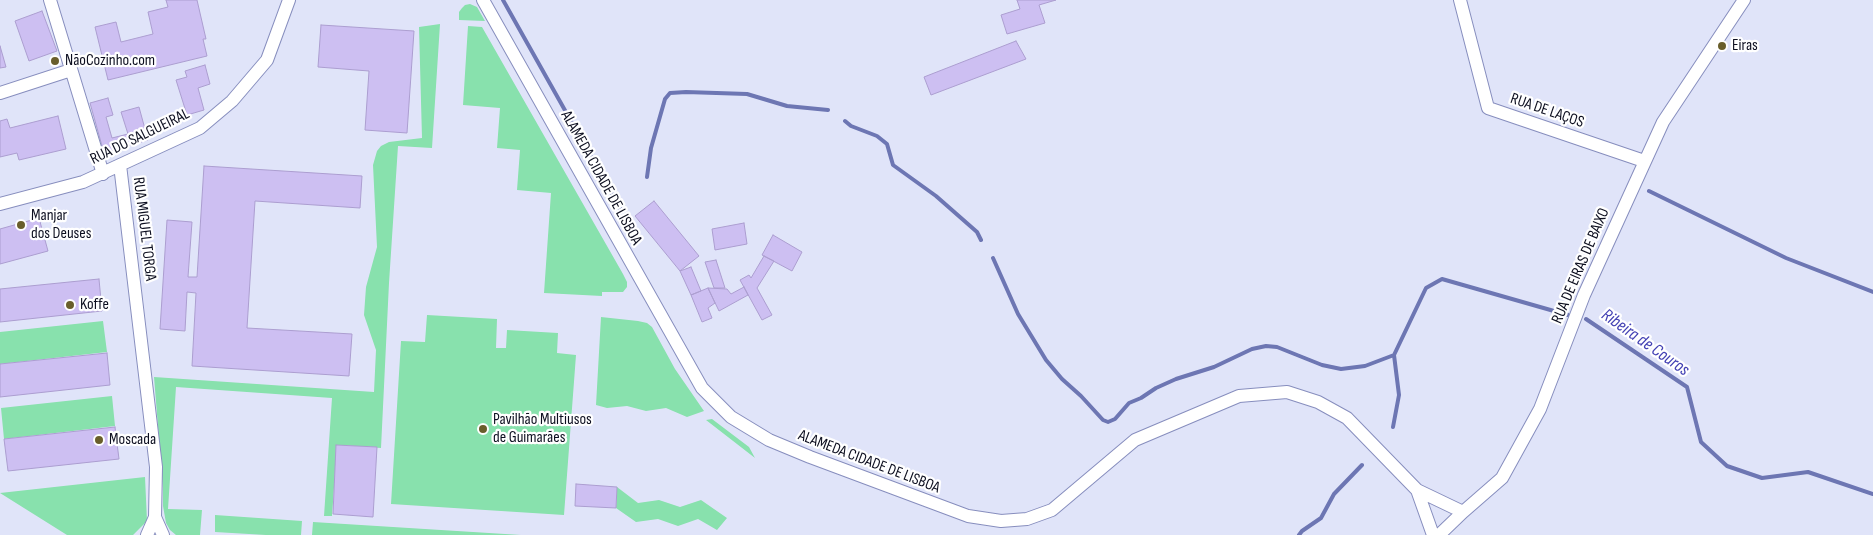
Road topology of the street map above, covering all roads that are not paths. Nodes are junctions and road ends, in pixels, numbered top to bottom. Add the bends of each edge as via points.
1 (50, 0) edge
2 (289, 0) edge
3 (483, 0) edge
4 (1460, 0) edge
5 (1744, 0) edge
6 (71, 70) junction
7 (0, 93) edge
8 (1644, 161) junction
9 (120, 165) junction
10 (103, 174) junction
11 (0, 204) edge
12 (1417, 490) junction
13 (1463, 512) junction
14 (155, 517) junction
15 (147, 535) edge
16 (163, 535) edge
17 (1433, 535) edge
18 (1439, 535) edge

1 - 6 street
2 - 9 street, RUA DO SALGUEIRAL via 267,60 232,101 200,128
3 - 12 street, ALAMEDA CIDADE DE LISBOA via 702,388 731,417 769,440 968,516 1001,522 1027,519 1052,510 1135,440 1239,396 1286,392 1318,402 1347,418
4 - 8 street, RUA DE LAÇOS via 1488,108
5 - 8 street, RUA DE EIRAS DE BAIXO via 1663,122
6 - 7 street
6 - 10 street
8 - 13 street, RUA DE EIRAS DE BAIXO via 1584,295 1540,409 1502,478
9 - 10 street, RUA DO SALGUEIRAL
9 - 14 street, RUA MIGUEL TORGA via 156,467
10 - 11 street, RUA DO SALGUEIRAL
12 - 13 street, ALAMEDA CIDADE DE LISBOA
12 - 17 street, ALAMEDA CIDADE DE LISBOA
13 - 18 street, RUA DE EIRAS DE BAIXO
14 - 15 street, RUA MIGUEL TORGA
14 - 16 street

